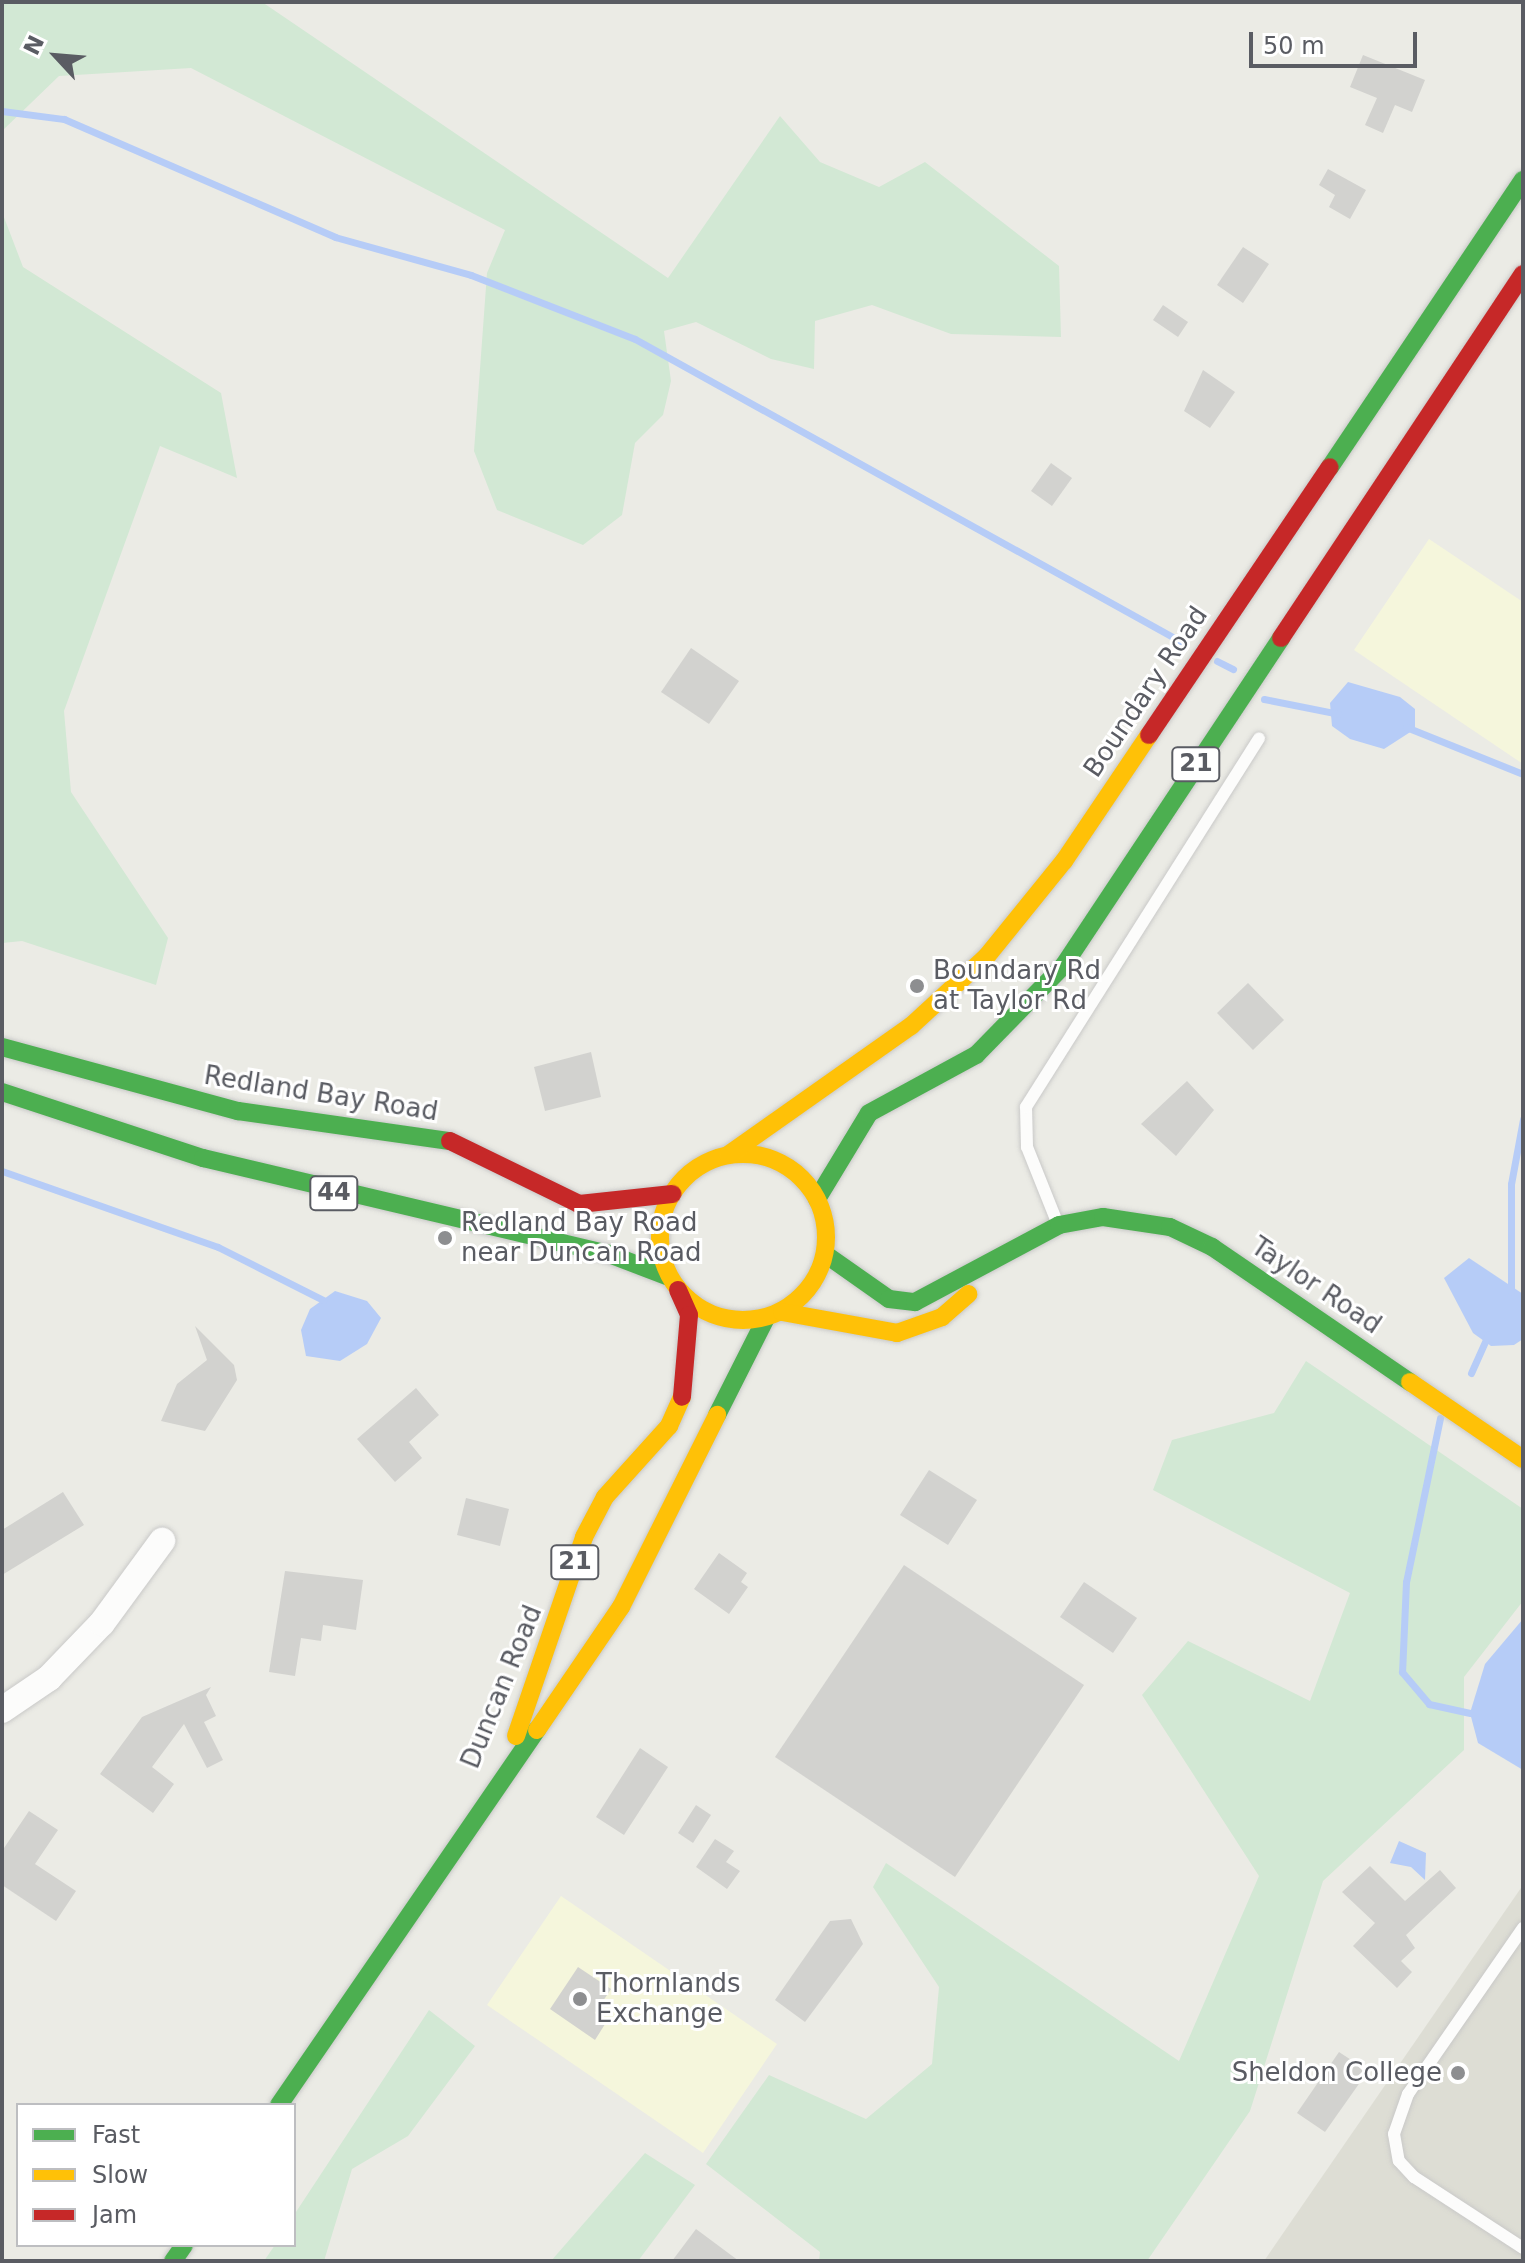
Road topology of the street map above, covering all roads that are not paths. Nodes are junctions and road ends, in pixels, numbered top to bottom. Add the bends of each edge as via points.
1 (1523, 180) edge
2 (1523, 274) edge
3 (1259, 738) dead end
4 (2, 1047) edge
5 (2, 1092) edge
6 (728, 1155) junction
7 (672, 1194) junction
8 (817, 1199) junction
9 (1059, 1225) junction
10 (825, 1254) junction
11 (674, 1284) junction
12 (774, 1315) junction
13 (1523, 1459) edge
14 (162, 1541) dead end
15 (2, 1710) edge
16 (455, 1846) junction
17 (1523, 1928) edge
18 (280, 2103) edge
19 (1523, 2248) edge

1 - 6 main road, Boundary Road / 21 via 1064,861 987,956 911,1026
2 - 8 main road, 21 via 1064,965 976,1055 869,1113 842,1147
3 - 9 lane via 1026,1107 1027,1147
4 - 7 main road, Redland Bay Road via 238,1111 457,1142 579,1204
5 - 11 main road, 44 via 217,1162 609,1254
6 - 7 main road, 21 via 687,1176
6 - 8 main road via 770,1158
7 - 11 main road, 21 via 660,1235
8 - 10 main road
9 - 10 main road, Taylor Road via 915,1302 889,1299
9 - 12 main road via 918,1330 876,1332 812,1312
9 - 13 main road, Taylor Road via 1135,1218 1212,1247
10 - 12 main road, 21 via 802,1297
11 - 12 main road via 717,1317
11 - 16 main road, Duncan Road / 21 via 692,1354 677,1411 596,1511 505,1763
12 - 16 main road, Duncan Road / 21 via 621,1607
14 - 15 street via 102,1623 49,1678
16 - 18 main road, Duncan Road / 21
17 - 19 lane via 1408,2094 1394,2134 1399,2161 1414,2177

